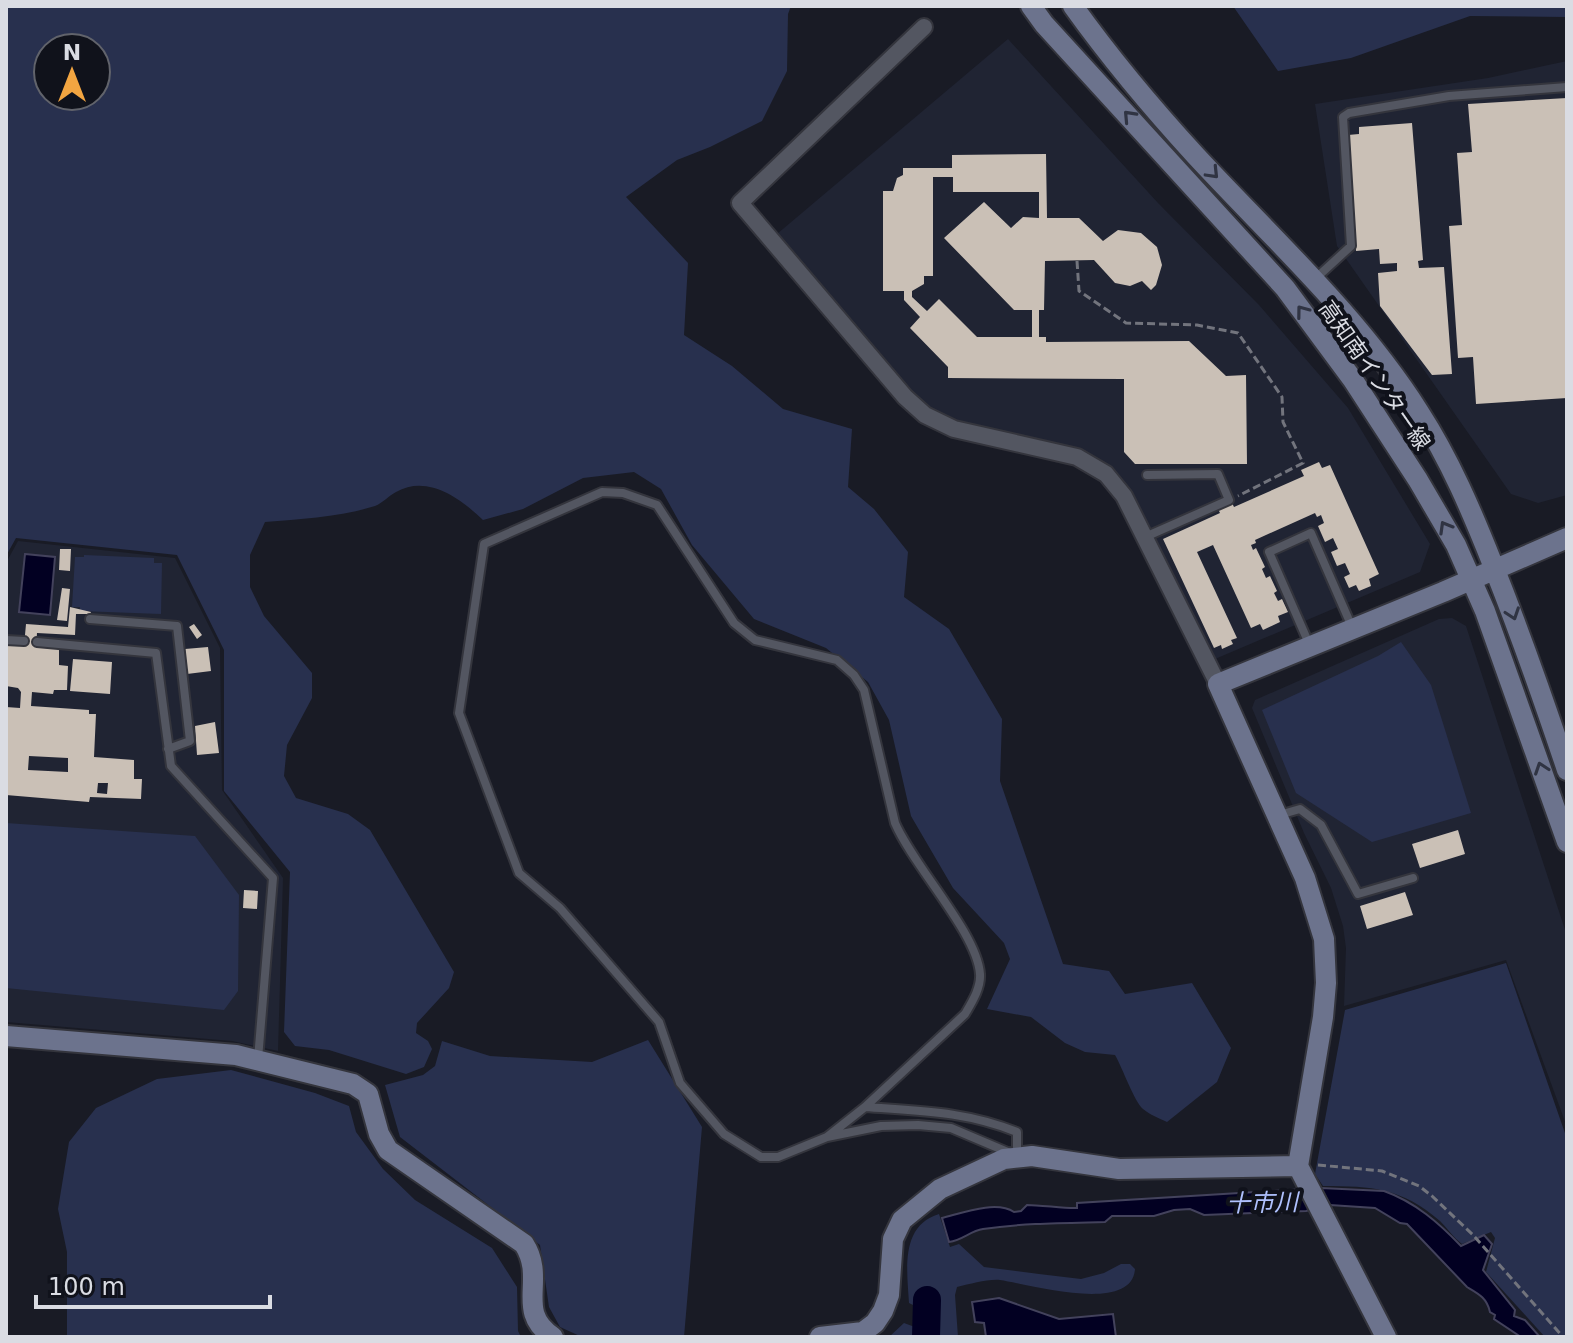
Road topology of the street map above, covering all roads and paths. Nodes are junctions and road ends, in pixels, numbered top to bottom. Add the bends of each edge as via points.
1 (1031, 6) edge
2 (1073, 6) edge
3 (924, 27) dead end
4 (1567, 87) edge
5 (1077, 261) dead end
6 (1315, 278) junction
7 (1147, 475) dead end
8 (1235, 498) dead end
9 (1145, 538) junction
10 (1567, 538) edge
11 (1495, 569) junction
12 (1470, 580) junction
13 (90, 619) dead end
14 (1353, 629) junction
15 (6, 640) edge
16 (24, 641) dead end
17 (37, 642) dead end
18 (1311, 647) junction
19 (1218, 684) junction
20 (168, 749) junction
21 (1567, 770) edge
22 (1278, 816) junction
23 (1567, 842) edge
24 (1413, 878) dead end
25 (6, 1036) edge
26 (258, 1059) junction
27 (865, 1107) junction
28 (827, 1137) junction
29 (1017, 1156) junction
30 (1301, 1171) junction
31 (553, 1337) edge
32 (820, 1337) edge
33 (1386, 1337) edge
34 (1563, 1337) edge

12 -> 1 street, 高知南インター線 via 1418,480 1285,288
2 -> 6 street, 高知南インター線 via 1138,91
3 - 9 street via 740,203 925,415 954,429 1077,457 1106,474
4 - 6 lane via 1449,96 1343,117 1351,246
5 - 8 path via 1079,291 1126,323 1197,325 1238,333 1274,382 1282,397 1283,422 1303,463
6 - 11 street, 高知南インター線 via 1418,410 1449,460
7 - 9 lane via 1218,474 1229,500
9 - 19 street
10 - 11 street
11 - 12 street
11 -> 21 street, 高知南インター線
12 - 14 street
23 -> 12 street, 高知南インター線
13 - 20 lane via 177,626 190,741
14 - 18 street
14 - 18 lane via 1311,533 1269,552
15 - 16 lane
17 - 20 lane via 156,653
18 - 19 street
19 - 22 street
20 - 26 lane via 171,766 273,878
22 - 24 lane via 1300,809 1321,825 1358,894
22 - 30 street via 1324,939 1323,1017
25 - 26 street
26 - 31 street via 353,1084 368,1094 388,1150 524,1244 534,1267 532,1307
27 - 28 lane
27 - 28 lane via 965,1014 980,977 973,947 899,833 864,690 854,675 837,660 755,640 734,623 657,505 602,492 484,544 459,713 519,873 560,908 659,1022 680,1083 724,1134 761,1157 778,1157
27 - 29 lane via 961,1114 993,1122 1017,1132
28 - 29 lane via 881,1126 951,1128
29 - 30 street via 1119,1169
29 - 32 street via 963,1176 921,1202 902,1220 893,1239 889,1295 875,1323 863,1332
30 - 33 street
30 - 34 path via 1382,1171 1432,1196

